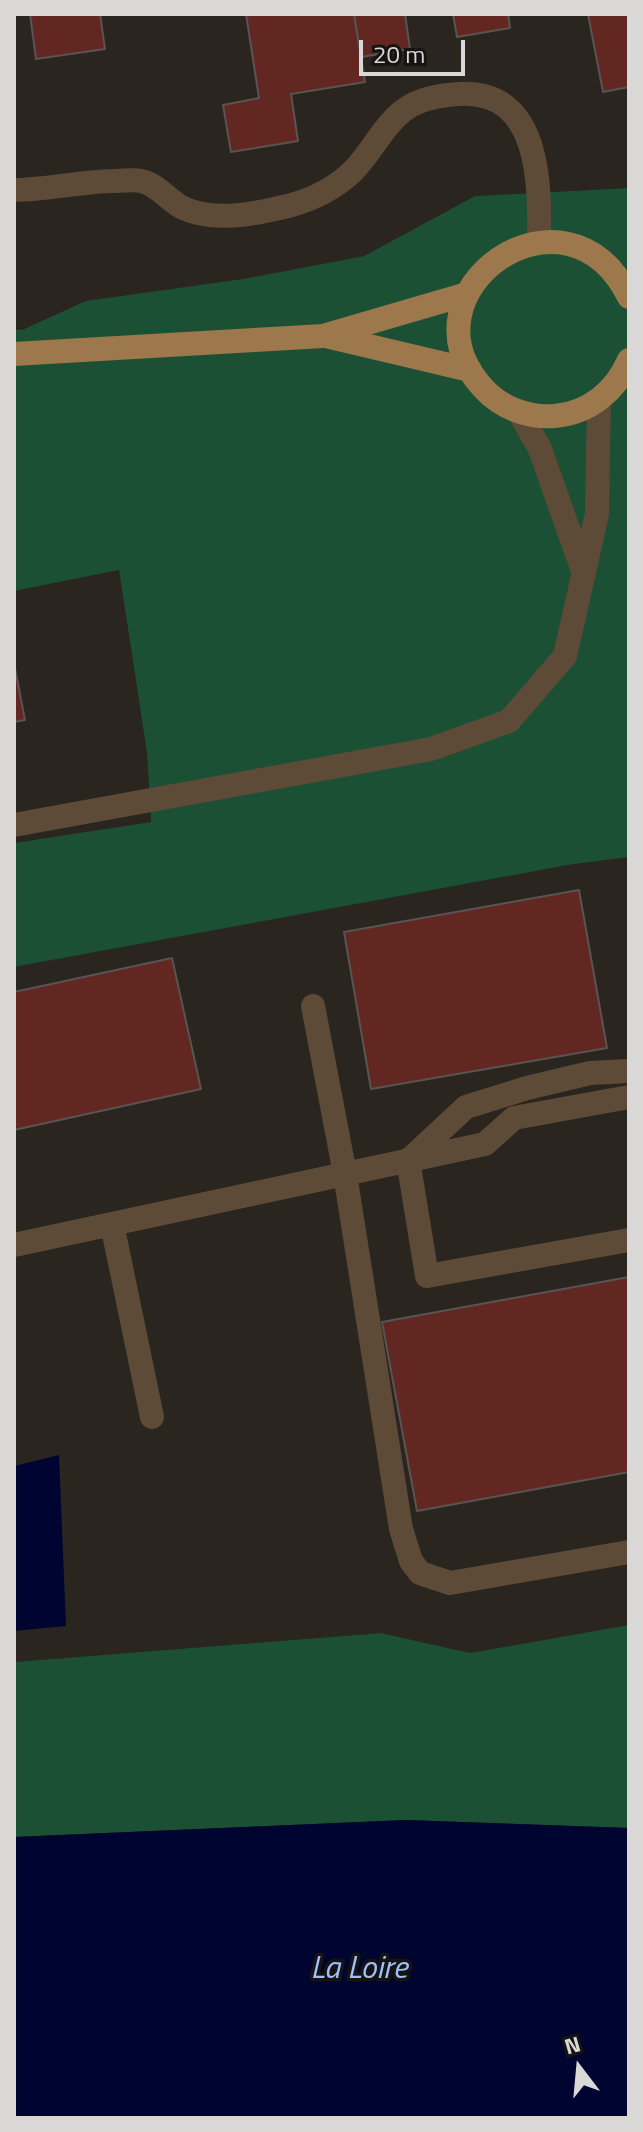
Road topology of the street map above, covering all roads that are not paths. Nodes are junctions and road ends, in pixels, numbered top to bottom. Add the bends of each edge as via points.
1 (14, 190) edge
2 (539, 242) junction
3 (603, 261) junction
4 (629, 265) edge
5 (467, 294) junction
6 (629, 297) edge
7 (323, 336) junction
8 (14, 354) edge
9 (629, 360) edge
10 (470, 370) junction
11 (599, 400) junction
12 (519, 412) junction
13 (584, 574) junction
14 (14, 825) edge
15 (313, 1006) dead end
16 (629, 1071) edge
17 (629, 1097) edge
18 (408, 1160) junction
19 (345, 1174) junction
20 (112, 1224) junction
21 (629, 1240) edge
22 (14, 1245) edge
23 (152, 1417) dead end
24 (629, 1552) edge

1 - 2 street via 141,181 206,215 291,205 325,192 353,171 408,107 440,96 470,94 500,102 519,119 535,154
2 - 3 main road via 573,245
2 - 5 main road via 496,259
3 - 4 main road
3 - 6 main road
5 - 7 main road
5 - 10 main road via 460,338
7 - 8 main road
7 - 10 main road
9 - 11 main road
10 - 12 main road via 491,396
11 - 12 main road via 566,414
11 - 13 street via 597,514
12 - 13 street via 540,449
13 - 14 street via 565,656 509,721 431,749
15 - 19 street
16 - 18 street via 590,1073 466,1107
17 - 18 street via 514,1118 485,1144
18 - 19 street
18 - 21 street via 427,1276
19 - 20 street
19 - 24 street via 401,1529 420,1573 450,1583
20 - 22 street
20 - 23 street

